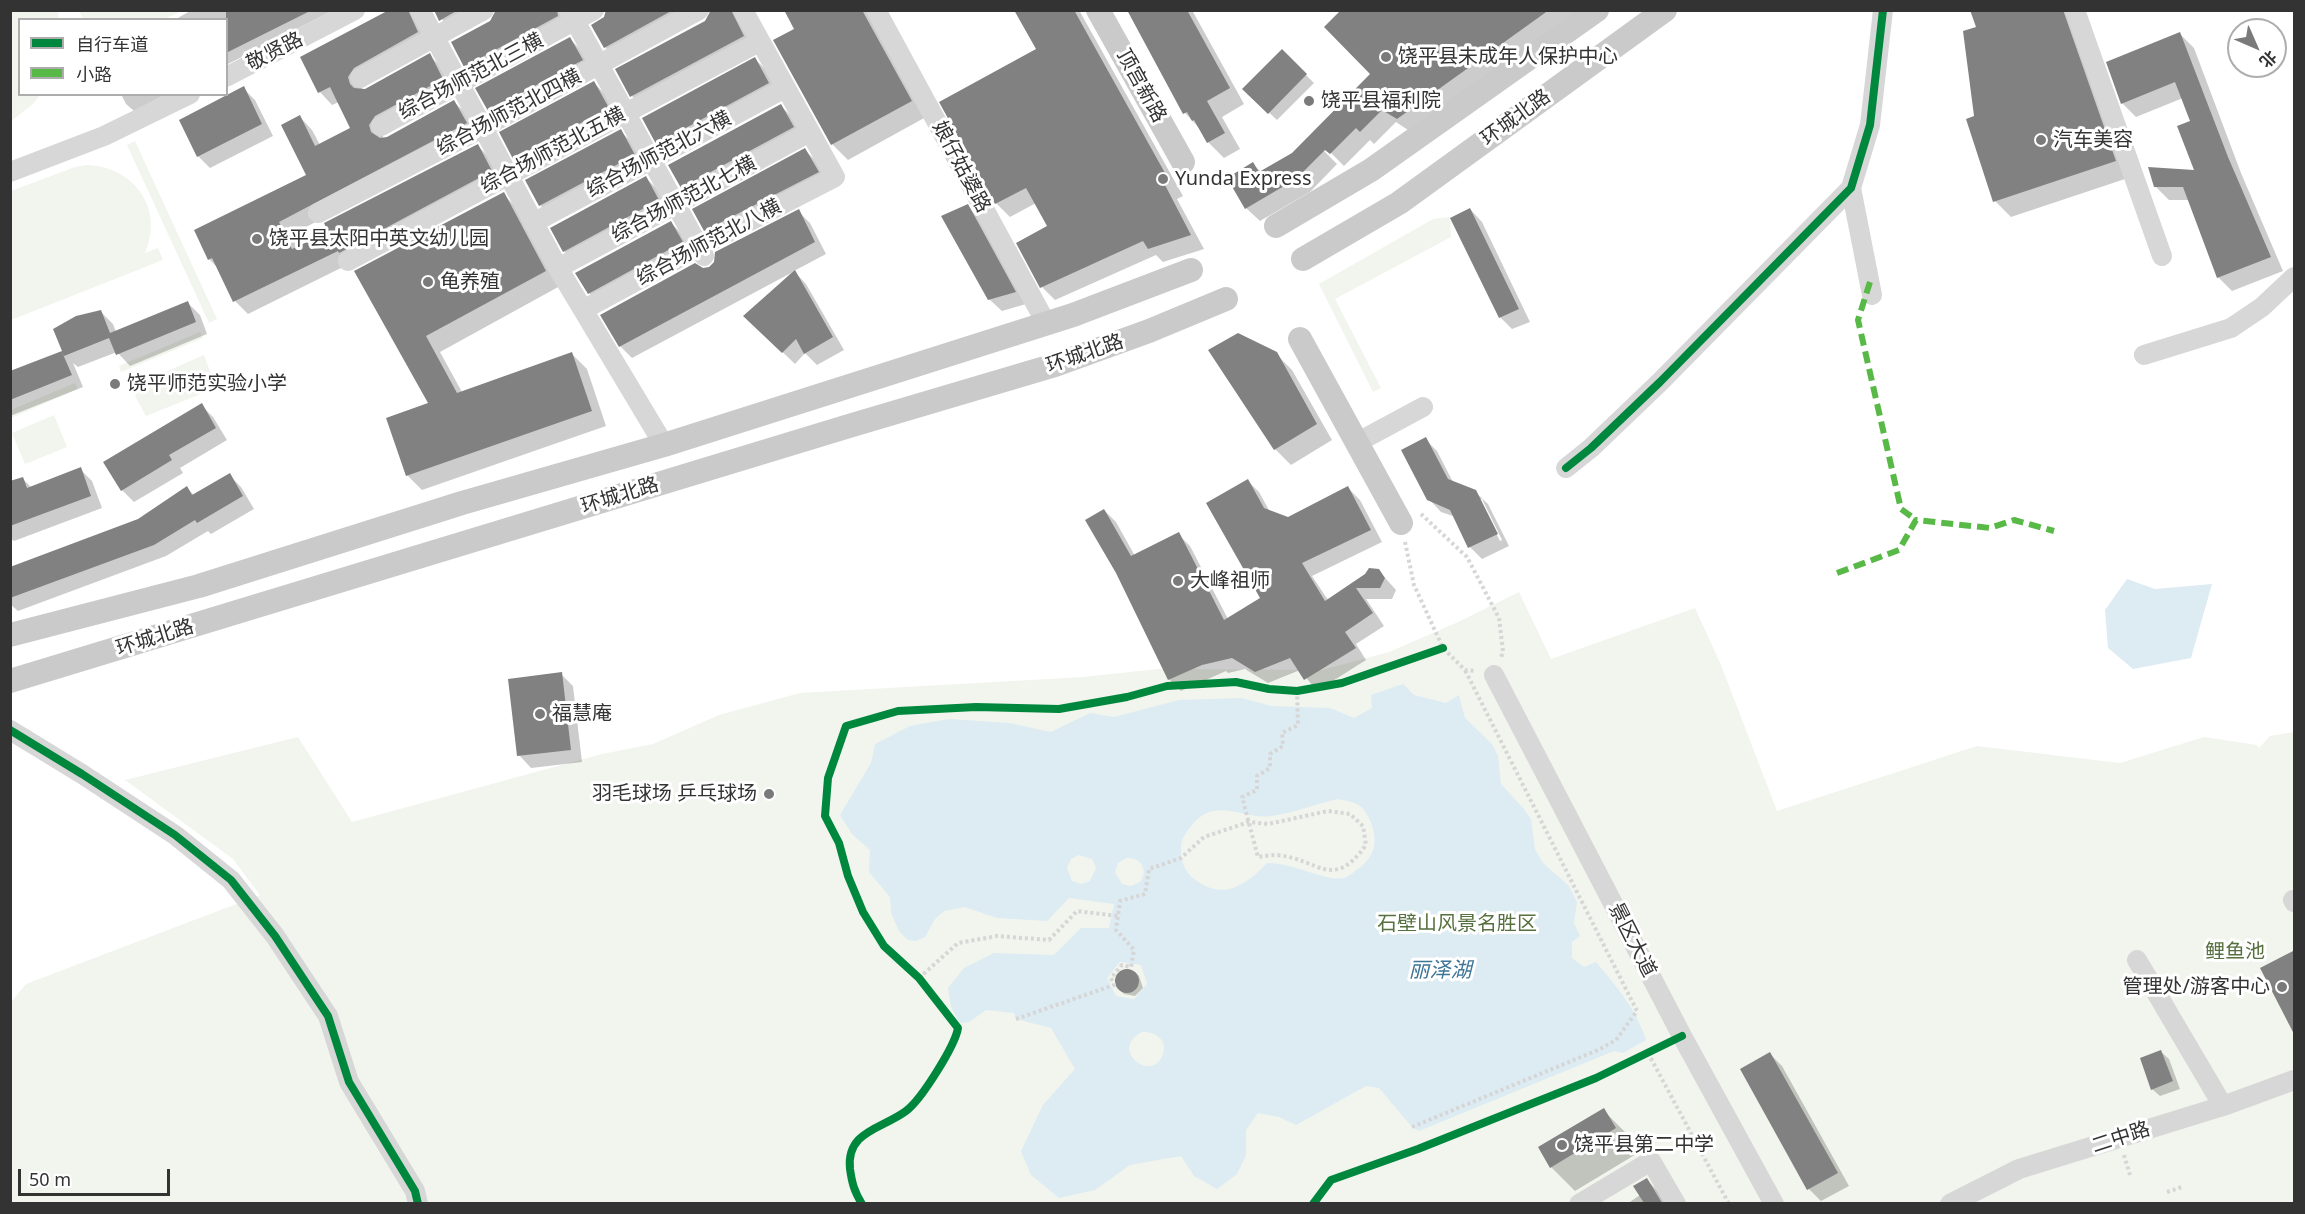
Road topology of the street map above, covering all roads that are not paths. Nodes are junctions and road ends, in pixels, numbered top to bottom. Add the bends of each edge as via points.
1 (355, 10) edge
2 (420, 10) edge
3 (484, 10) edge
4 (594, 10) edge
5 (699, 10) edge
6 (743, 10) edge
7 (876, 10) edge
8 (1098, 10) edge
9 (1597, 10) edge
10 (1665, 10) edge
11 (1883, 10) edge
12 (2074, 10) edge
13 (572, 16) edge
14 (435, 37) junction
15 (759, 42) junction
16 (598, 65) junction
17 (228, 76) edge
18 (360, 78) dead end
19 (459, 83) junction
20 (785, 88) junction
21 (186, 96) edge
22 (624, 112) junction
23 (381, 126) dead end
24 (484, 127) junction
25 (810, 132) junction
26 (650, 160) junction
27 (1183, 162) dead end
28 (10, 172) edge
29 (509, 175) junction
30 (1851, 188) junction
31 (675, 204) junction
32 (318, 213) dead end
33 (534, 223) junction
34 (1276, 226) dead end
35 (702, 253) junction
36 (2162, 256) dead end
37 (1303, 259) dead end
38 (348, 261) dead end
39 (558, 268) junction
40 (1191, 270) dead end
41 (2295, 277) edge
42 (1872, 295) dead end
43 (1226, 299) dead end
44 (583, 310) junction
45 (1046, 323) junction
46 (1300, 339) dead end
47 (2144, 355) dead end
48 (1423, 407) dead end
49 (1358, 442) junction
50 (664, 445) junction
51 (1566, 468) dead end
52 (1411, 519) road end
53 (10, 635) edge
54 (1494, 675) road end
55 (10, 681) edge
56 (10, 730) edge
57 (2138, 960) dead end
58 (2295, 1080) edge
59 (2223, 1106) junction
60 (418, 1203) edge
61 (1580, 1203) edge
62 (1676, 1203) edge
63 (1774, 1203) edge
64 (1950, 1203) edge

1 - 17 street, 敬贤路
2 - 14 street
3 - 14 street
4 - 13 street, 综合场师范北三横
5 - 16 street, 综合场师范北四横
6 - 15 street
7 - 45 street, 娘仔姑婆路
8 - 27 main road, 顶宫新路
9 - 34 main road, 环城北路 via 1371,171
10 - 37 main road, 环城北路 via 1399,203
11 - 30 street via 1870,125
12 - 36 street
13 - 16 street
13 - 19 street, 综合场师范北三横
14 - 18 street
14 - 19 street
15 - 20 street
15 - 22 street, 综合场师范北五横
16 - 22 street
16 - 24 street, 综合场师范北四横
19 - 23 street, 综合场师范北三横
19 - 24 street
20 - 25 street
20 - 26 street, 综合场师范北六横
21 - 28 street via 104,136
22 - 26 street
22 - 29 street, 综合场师范北五横
24 - 29 street
24 - 32 street, 综合场师范北四横
25 - 31 street, 综合场师范北七横
25 - 35 street, 综合场师范北八横 via 835,177
26 - 31 street
26 - 33 street, 综合场师范北六横
29 - 33 street
29 - 38 street, 综合场师范北五横
30 - 42 street
30 - 51 street via 1660,382
31 - 35 street
31 - 39 street, 综合场师范北七横
33 - 39 street
35 - 44 street, 综合场师范北八横
39 - 44 street
40 - 45 main road, 环城北路
41 - 47 street via 2231,328
43 - 55 main road, 环城北路 via 1055,365
44 - 50 street
45 - 50 main road, 环城北路
46 - 49 main road
48 - 49 street
49 - 52 main road
50 - 53 main road, 环城北路 via 462,503 199,586
54 - 63 street, 景区大道 via 1682,1036
56 - 60 street via 175,835 231,880 275,936 328,1016 349,1082 415,1191
57 - 59 street
58 - 59 street, 二中路
59 - 64 street, 二中路 via 2019,1169
61 - 62 street via 1651,1161

